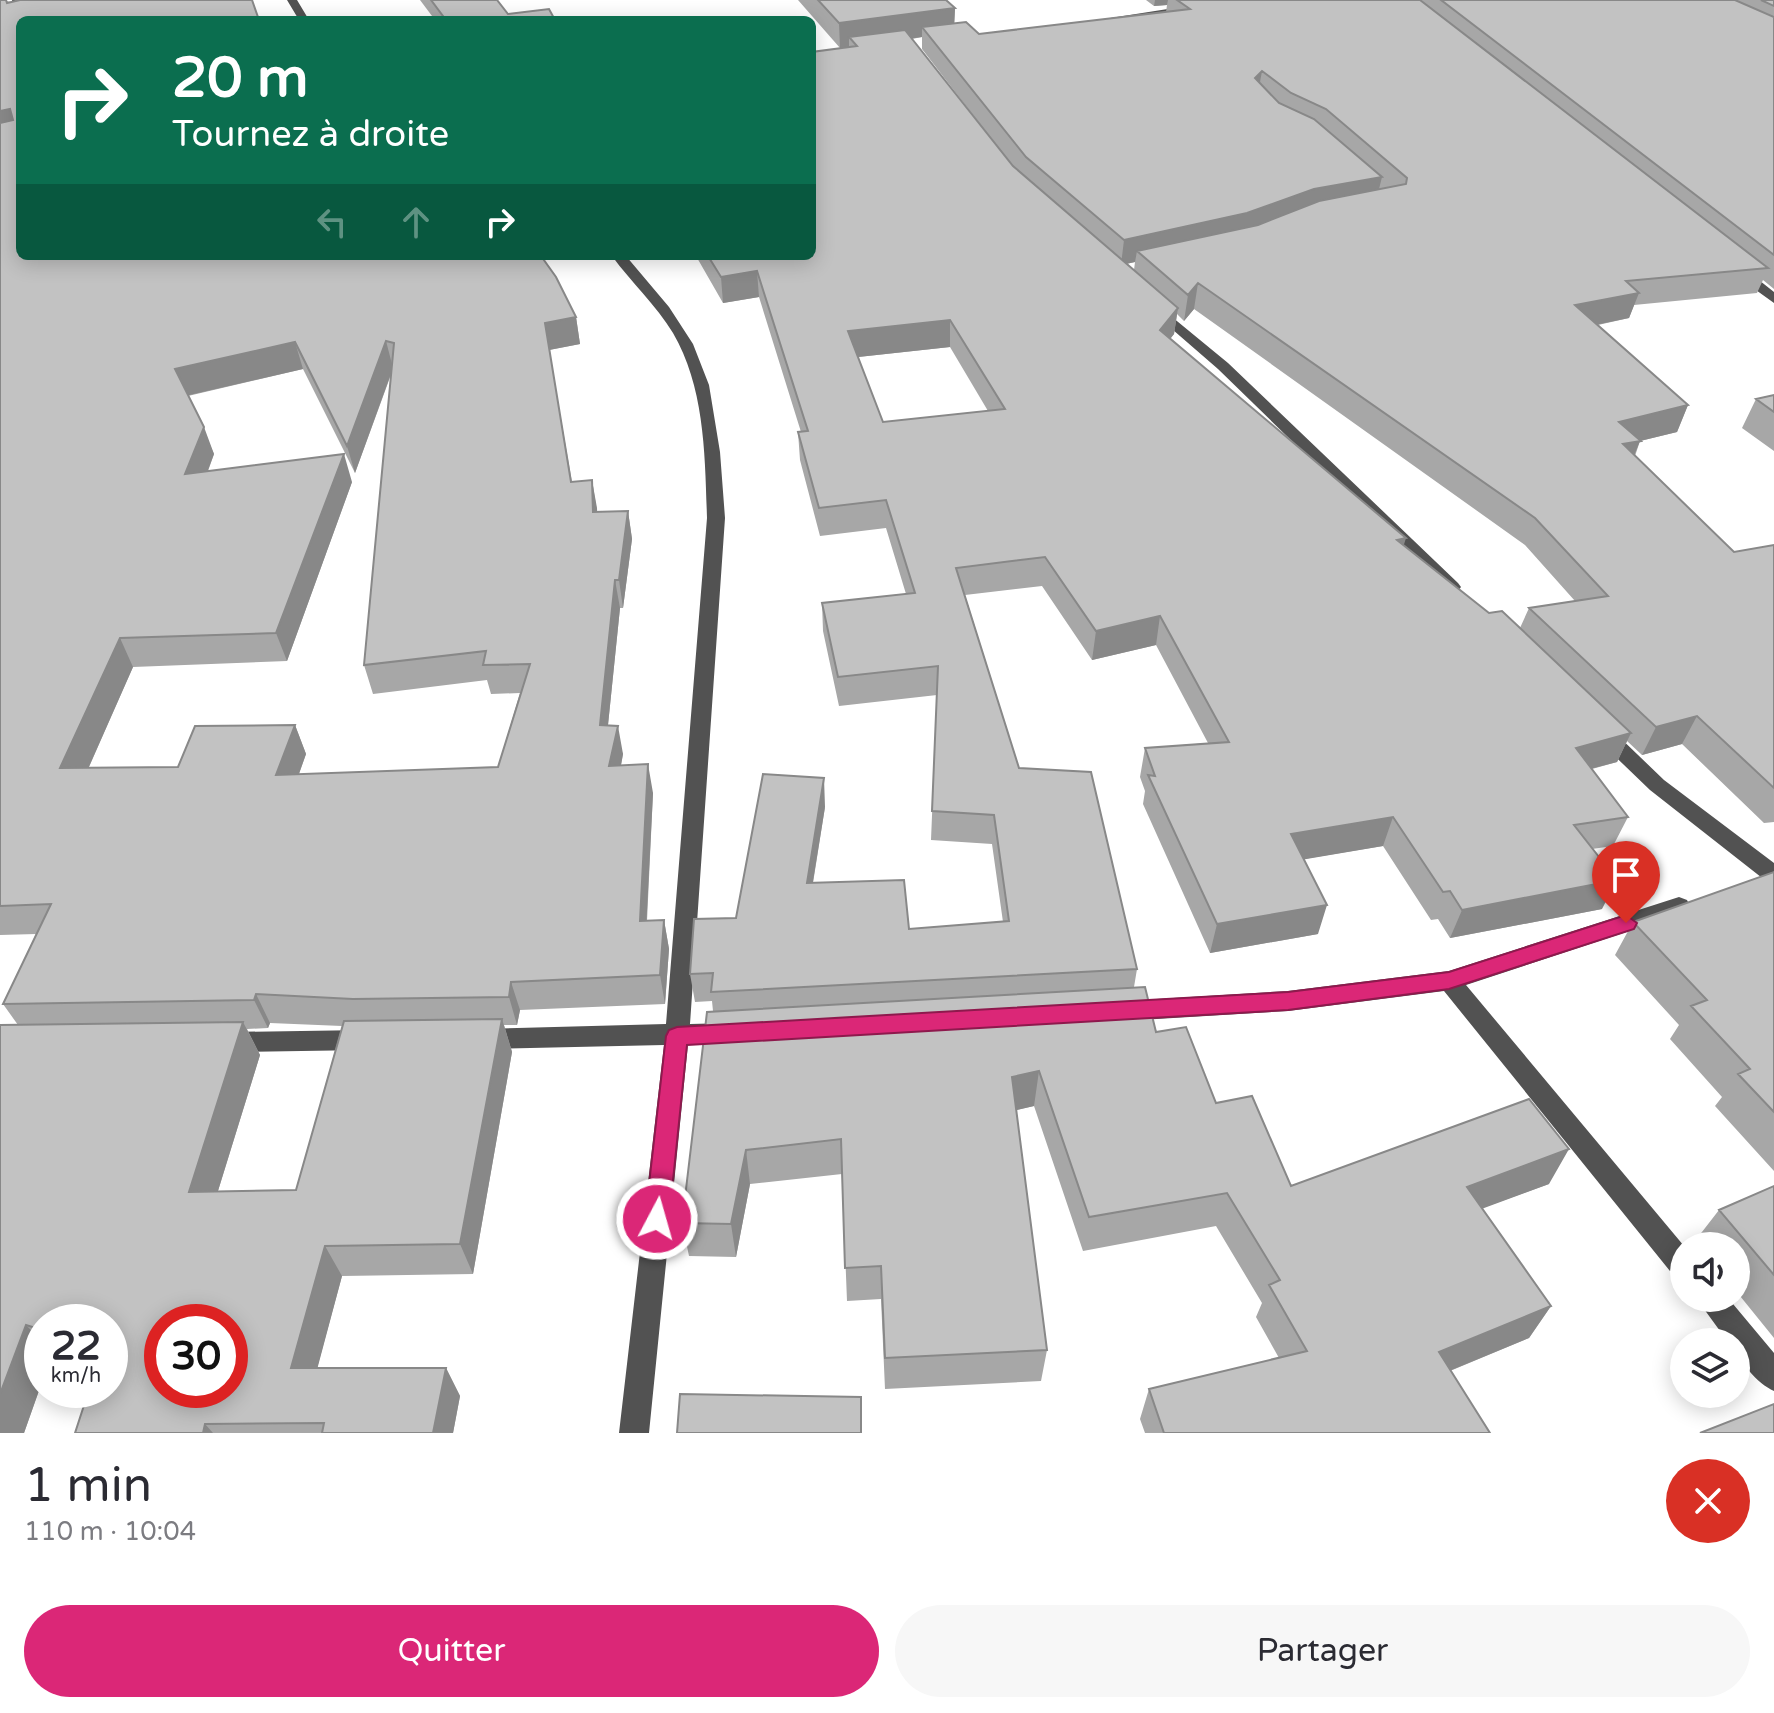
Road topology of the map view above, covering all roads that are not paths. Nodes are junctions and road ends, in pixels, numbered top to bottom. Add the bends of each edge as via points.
1 (1247, 0) edge
2 (1078, 23) edge
3 (622, 260) edge
4 (1726, 260) edge
5 (1140, 293) edge
6 (1774, 299) edge
7 (1461, 596) edge
8 (1585, 716) edge
9 (1774, 875) edge
10 (1744, 885) edge
11 (1700, 900) edge
12 (1449, 981) junction
13 (1100, 1012) edge
14 (755, 1032) edge
15 (677, 1036) junction
16 (457, 1039) edge
17 (394, 1040) edge
18 (205, 1042) edge
19 (1670, 1250) edge
20 (1721, 1312) edge
21 (1774, 1376) edge
22 (634, 1433) edge

1 - 2 street
3 - 15 street via 686,343 703,397 712,453 716,518
4 - 6 street
5 - 7 street
8 - 9 street via 1657,785
9 - 10 street
11 - 12 street
12 - 13 street via 1288,1001
12 - 19 street
14 - 15 street
15 - 16 street
15 - 22 street
17 - 18 street
20 - 21 street

